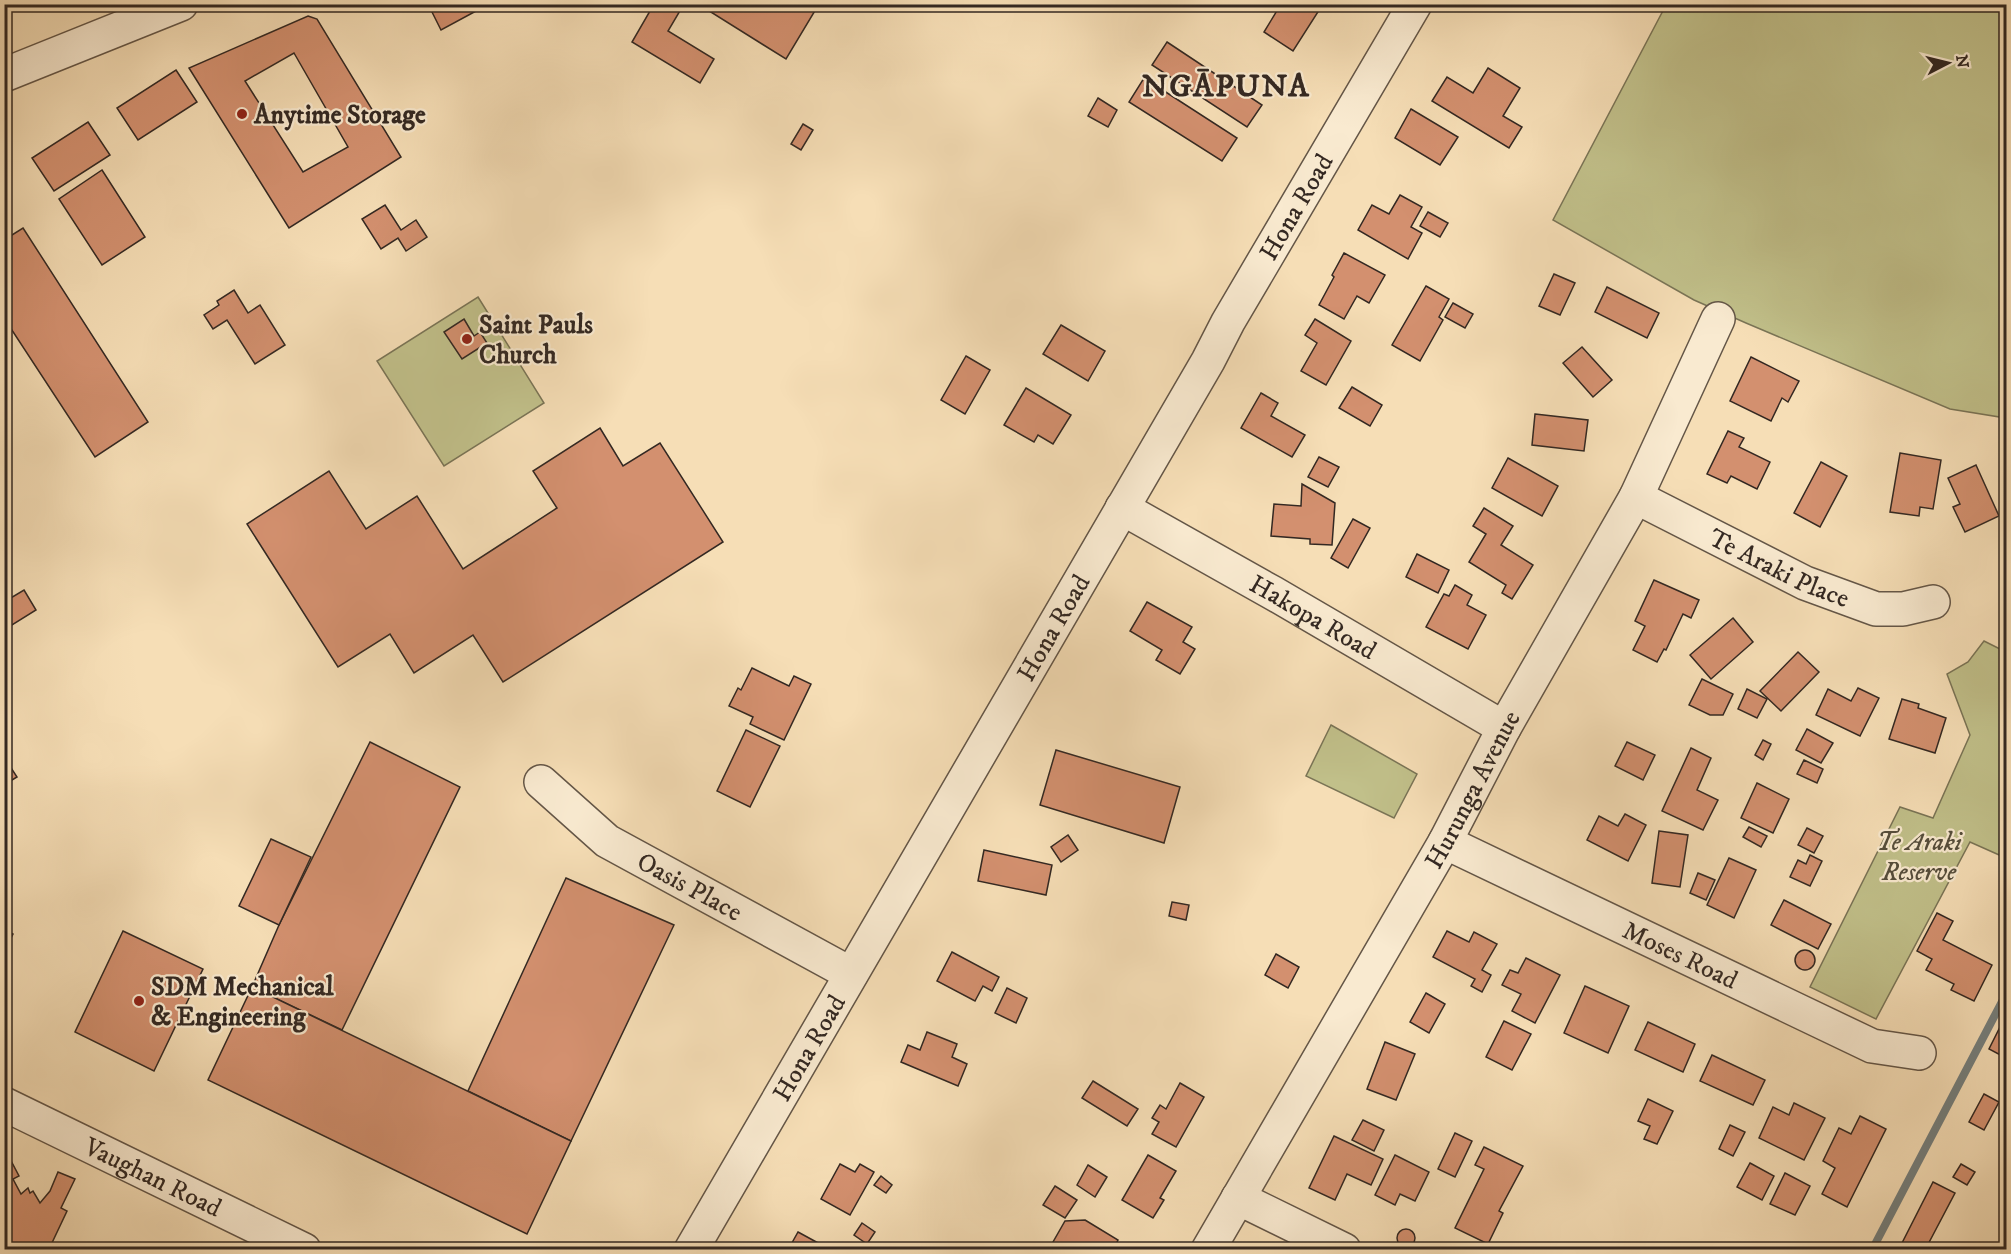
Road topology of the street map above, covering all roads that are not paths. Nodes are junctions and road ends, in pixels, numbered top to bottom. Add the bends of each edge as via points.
1 (181, 4) edge
2 (1415, 4) edge
3 (4, 75) edge
4 (1718, 319) dead end
5 (1635, 497) junction
6 (1122, 508) junction
7 (1933, 602) dead end
8 (1504, 728) junction
9 (541, 782) dead end
10 (1445, 842) junction
11 (851, 974) junction
12 (1919, 1053) dead end
13 (4, 1104) edge
14 (1238, 1198) junction
15 (304, 1250) edge
16 (691, 1250) edge
17 (1208, 1250) edge
18 (1344, 1250) edge

1 - 3 street
2 - 6 street, Hona Road
4 - 5 street, Hurunga Avenue
5 - 7 street, Te Araki Place via 1806,583 1876,609 1903,609
5 - 8 street, Hurunga Avenue
6 - 8 street, Hakopa Road
6 - 11 street, Hona Road
8 - 10 street, Hurunga Avenue
9 - 11 street, Oasis Place via 607,841
10 - 12 street, Moses Road via 1872,1046
10 - 14 street, Hurunga Avenue
11 - 16 street, Hona Road
13 - 15 street, Vaughan Road
14 - 17 street, Hurunga Avenue
14 - 18 street

